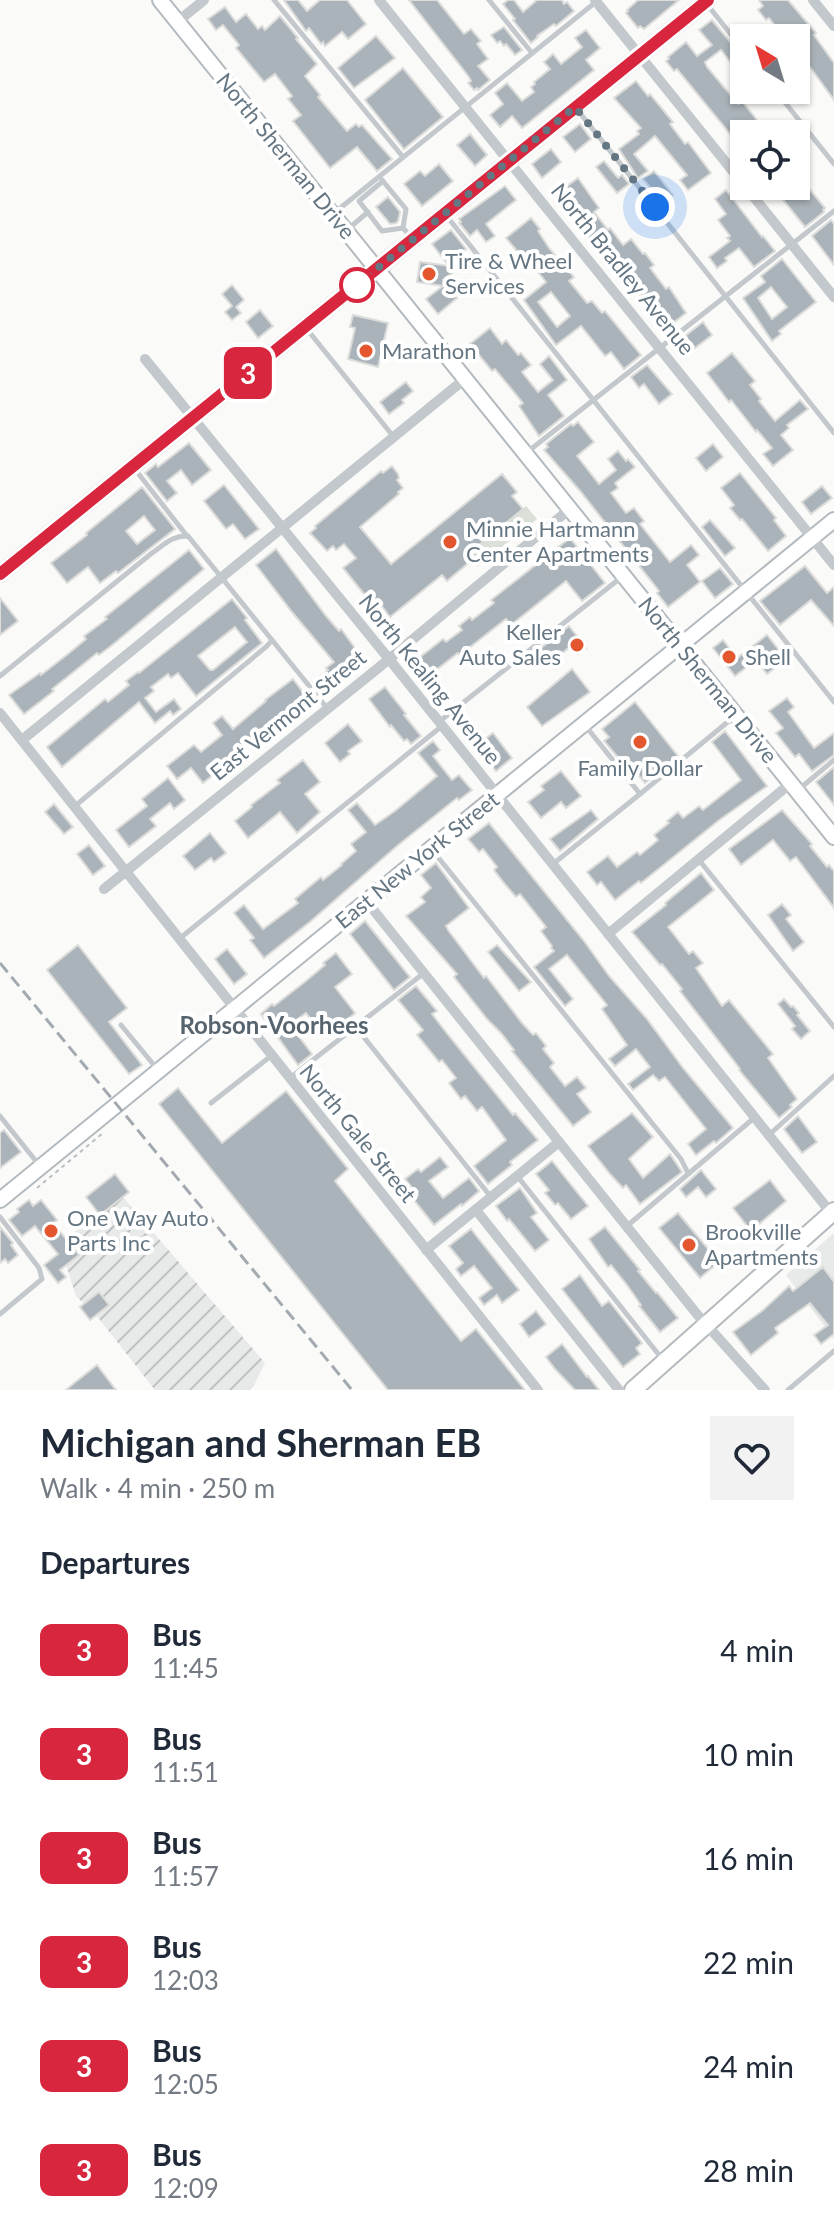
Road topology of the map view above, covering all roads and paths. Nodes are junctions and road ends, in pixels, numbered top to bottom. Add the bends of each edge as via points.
1 (160, 0) edge
2 (204, 0) edge
3 (274, 0) edge
4 (379, 0) edge
5 (489, 0) edge
6 (813, 0) edge
7 (597, 1) edge
8 (707, 1) edge
9 (177, 22) junction
10 (834, 26) edge
11 (730, 32) edge
12 (532, 53) junction
13 (640, 55) junction
14 (786, 104) edge
15 (466, 106) junction
16 (575, 107) junction
17 (403, 157) junction
18 (510, 160) junction
19 (834, 164) edge
20 (730, 168) edge
21 (381, 179) junction
22 (357, 199) junction
23 (755, 200) edge
24 (834, 211) edge
25 (368, 212) junction
26 (444, 213) junction
27 (333, 214) junction
28 (347, 231) junction
29 (408, 234) junction
30 (792, 245) junction
31 (377, 268) junction
32 (726, 296) junction
33 (834, 297) edge
34 (305, 327) junction
35 (660, 347) junction
36 (145, 359) dead end
37 (466, 378) junction
38 (594, 400) junction
39 (193, 418) junction
40 (834, 433) edge
41 (393, 436) junction
42 (526, 453) junction
43 (133, 467) junction
44 (571, 508) junction
45 (834, 520) edge
46 (282, 527) junction
47 (188, 536) junction
48 (812, 538) junction
49 (834, 565) edge
50 (0, 574) edge
51 (624, 575) junction
52 (220, 578) junction
53 (746, 591) junction
54 (272, 640) junction
55 (680, 644) junction
56 (389, 659) junction
57 (0, 676) edge
58 (834, 702) edge
59 (328, 709) junction
60 (0, 713) edge
61 (736, 714) junction
62 (584, 723) junction
63 (441, 724) junction
64 (22, 740) junction
65 (834, 760) edge
66 (794, 787) junction
67 (640, 794) junction
68 (497, 795) junction
69 (75, 807) junction
70 (834, 837) edge
71 (431, 849) junction
72 (698, 860) junction
73 (553, 864) junction
74 (126, 872) junction
75 (104, 889) dead end
76 (367, 902) junction
77 (608, 934) junction
78 (178, 939) junction
79 (424, 973) junction
80 (234, 1010) junction
81 (121, 1025) dead end
82 (355, 1026) junction
83 (834, 1027) edge
84 (271, 1056) junction
85 (159, 1071) junction
86 (834, 1076) edge
87 (289, 1078) junction
88 (211, 1103) dead end
89 (0, 1116) edge
90 (755, 1118) junction
91 (769, 1135) junction
92 (559, 1142) junction
93 (40, 1166) junction
94 (688, 1173) junction
95 (517, 1176) junction
96 (491, 1197) junction
97 (0, 1200) edge
98 (476, 1210) junction
99 (833, 1212) edge
100 (0, 1217) edge
101 (627, 1226) junction
102 (426, 1250) junction
103 (0, 1314) edge
104 (706, 1325) junction
105 (834, 1351) edge
106 (664, 1362) junction
107 (538, 1390) edge
108 (619, 1390) edge
109 (633, 1390) edge
110 (765, 1390) edge
111 (788, 1390) edge

1 - 9 main road, North Sherman Drive
2 - 9 street
3 - 17 lane
4 - 15 street, North Bradley Avenue
5 - 12 lane
6 - 10 street
7 - 12 lane
7 - 13 street
8 - 11 lane
8 - 13 main road
9 - 27 main road, North Sherman Drive
12 - 15 lane
13 - 16 main road
13 - 20 street
14 - 19 lane
15 - 17 lane
15 - 18 street, North Bradley Avenue
16 - 18 main road
16 - 32 lane
17 - 21 lane
18 - 26 main road
18 - 35 street, North Bradley Avenue
21 - 22 lane
21 - 29 lane via 406,209
22 - 25 lane
22 - 27 lane
23 - 30 street
24 - 30 lane
25 - 28 lane
25 - 29 lane via 382,231
26 - 29 main road
26 - 38 lane
27 - 28 main road, North Sherman Drive
28 - 31 main road, North Sherman Drive
29 - 31 main road
30 - 32 lane
30 - 33 street
31 - 34 main road
31 - 37 main road, North Sherman Drive
32 - 35 lane
32 - 40 lane
34 - 39 main road
34 - 41 lane
35 - 38 lane
35 - 48 street, North Bradley Avenue
36 - 39 street, North Kealing Avenue
37 - 41 street
37 - 42 main road, North Sherman Drive
38 - 42 lane
38 - 53 lane
39 - 43 main road
39 - 46 street, North Kealing Avenue
41 - 46 street
42 - 44 main road, North Sherman Drive
43 - 47 lane
43 - 50 main road
44 - 51 main road, North Sherman Drive
44 - 56 street, East Vermont Street
45 - 48 main road, East New York Street
46 - 52 street
46 - 56 street, North Kealing Avenue
47 - 52 lane
47 - 57 lane via 173,538
48 - 49 street, North Bradley Avenue
48 - 53 main road, East New York Street
51 - 55 main road, North Sherman Drive
51 - 63 lane
52 - 54 lane
52 - 64 street
53 - 55 main road, East New York Street
53 - 58 lane
54 - 59 lane
54 - 69 lane
55 - 61 main road, North Sherman Drive
55 - 62 main road, East New York Street
56 - 59 street, East Vermont Street
56 - 63 street, North Kealing Avenue
59 - 74 street, East Vermont Street
60 - 64 street, North Gale Street
61 - 66 main road, North Sherman Drive
61 - 67 lane
62 - 67 lane
62 - 68 main road, East New York Street
63 - 68 street, North Kealing Avenue
63 - 78 lane
64 - 69 street, North Gale Street
65 - 66 lane
66 - 70 main road, North Sherman Drive
66 - 72 street
67 - 73 lane
68 - 71 main road, East New York Street
68 - 73 street, North Kealing Avenue
69 - 74 street, North Gale Street
71 - 76 main road, East New York Street
71 - 94 lane
72 - 77 street
72 - 83 lane
73 - 77 street, North Kealing Avenue
74 - 75 street, East Vermont Street
74 - 78 street, North Gale Street
76 - 79 street
76 - 80 main road, East New York Street
77 - 90 street, North Kealing Avenue
78 - 80 street, North Gale Street
79 - 82 lane
79 - 92 street
80 - 84 street, North Gale Street
80 - 85 main road, East New York Street
81 - 85 lane
82 - 87 lane
82 - 96 lane
84 - 87 street, North Gale Street
84 - 88 lane
85 - 93 main road, East New York Street
86 - 91 lane
87 - 102 street, North Gale Street
89 - 93 lane
90 - 91 street, North Kealing Avenue
90 - 94 lane
91 - 99 street, North Kealing Avenue
92 - 95 street
92 - 101 street
93 - 97 main road, East New York Street
94 - 101 lane
95 - 96 street
95 - 106 lane
96 - 98 street
98 - 102 street
98 - 108 street
99 - 104 main road
100 - 103 lane via 42,1279
101 - 104 street
102 - 107 street, North Gale Street
104 - 106 main road
104 - 110 street
105 - 111 lane
106 - 109 main road

